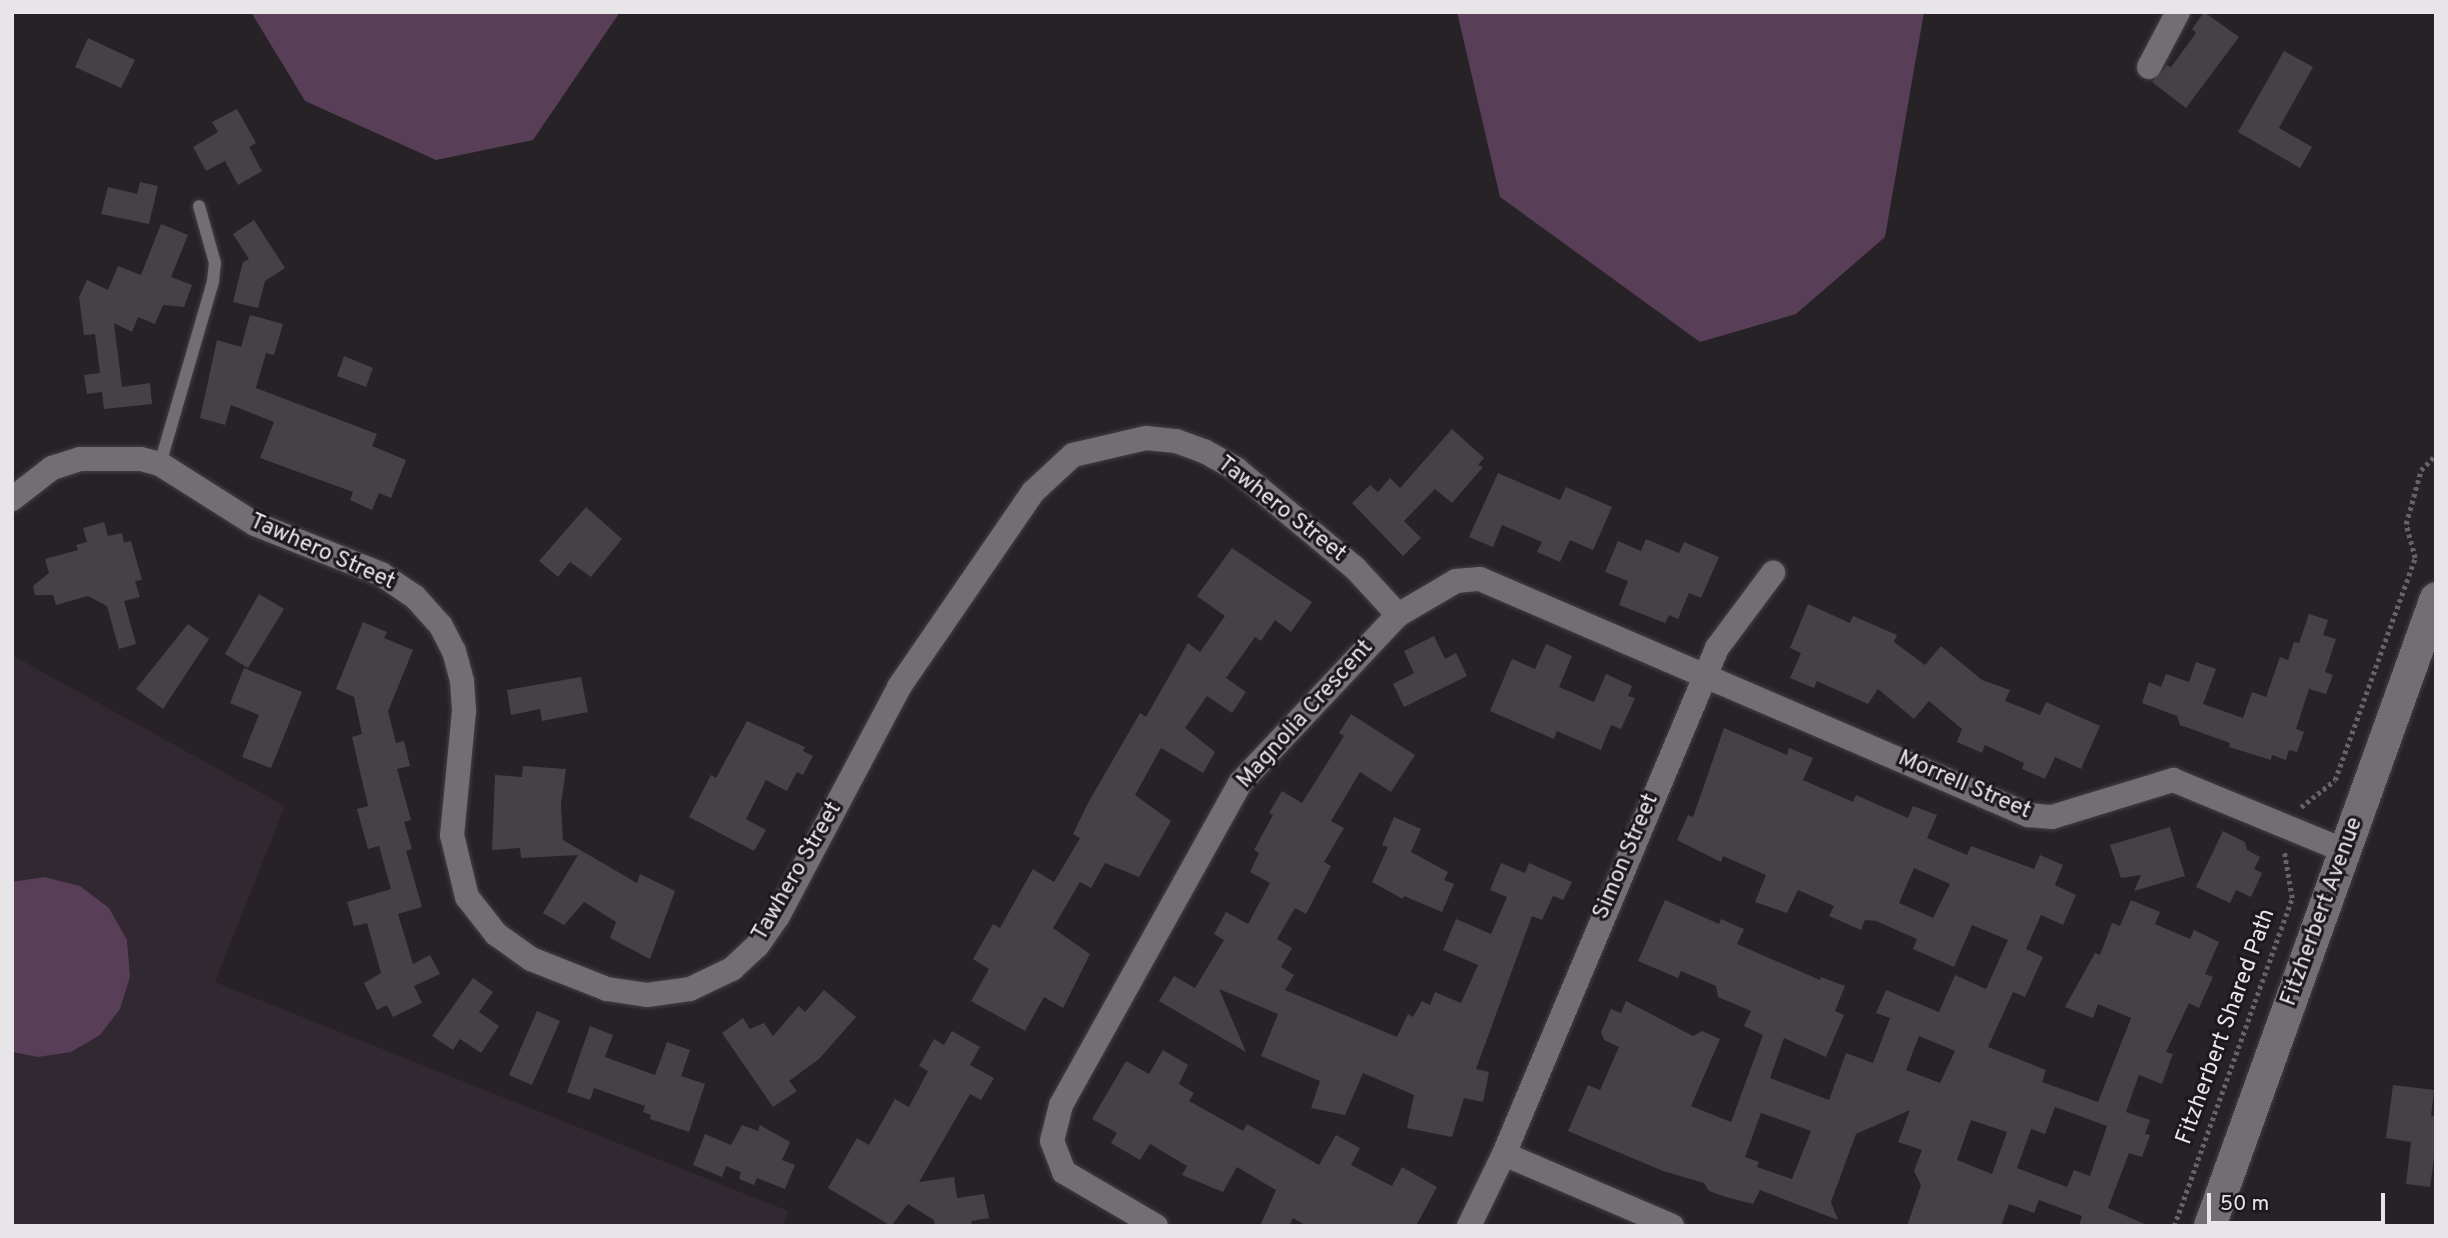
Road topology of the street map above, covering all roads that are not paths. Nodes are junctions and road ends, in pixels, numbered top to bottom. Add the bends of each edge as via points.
1 (2178, 12) edge
2 (2149, 67) dead end
3 (199, 206) dead end
4 (160, 464) junction
5 (12, 499) edge
6 (1773, 573) dead end
7 (2436, 598) edge
8 (1398, 615) junction
9 (1706, 675) junction
10 (2345, 851) junction
11 (1504, 1154) junction
12 (1156, 1226) edge
13 (1469, 1226) edge
14 (1672, 1226) edge
15 (2210, 1226) edge

1 - 2 street
3 - 4 lane via 215,263 213,281
4 - 5 street, Tawhero Street via 111,456 79,459 52,468
4 - 8 street, Tawhero Street via 255,524 381,574 415,597 441,626 462,681 464,711 452,835 467,897 496,934 531,959 607,989 647,995 690,989 732,970 757,946 778,916 899,687 1033,492 1073,455 1146,438 1176,441 1204,451 1236,469 1355,568
6 - 9 street, Simon Street via 1725,633
7 - 10 street, Fitzherbert Avenue
8 - 9 street, Magnolia Crescent via 1456,581 1480,579
8 - 12 street, Magnolia Crescent via 1241,782 1061,1105 1052,1141 1064,1172
9 - 10 street, Morrell Street via 2036,817 2052,817 2173,780
9 - 11 street, Simon Street
10 - 15 street, Fitzherbert Avenue
11 - 13 street
11 - 14 street

